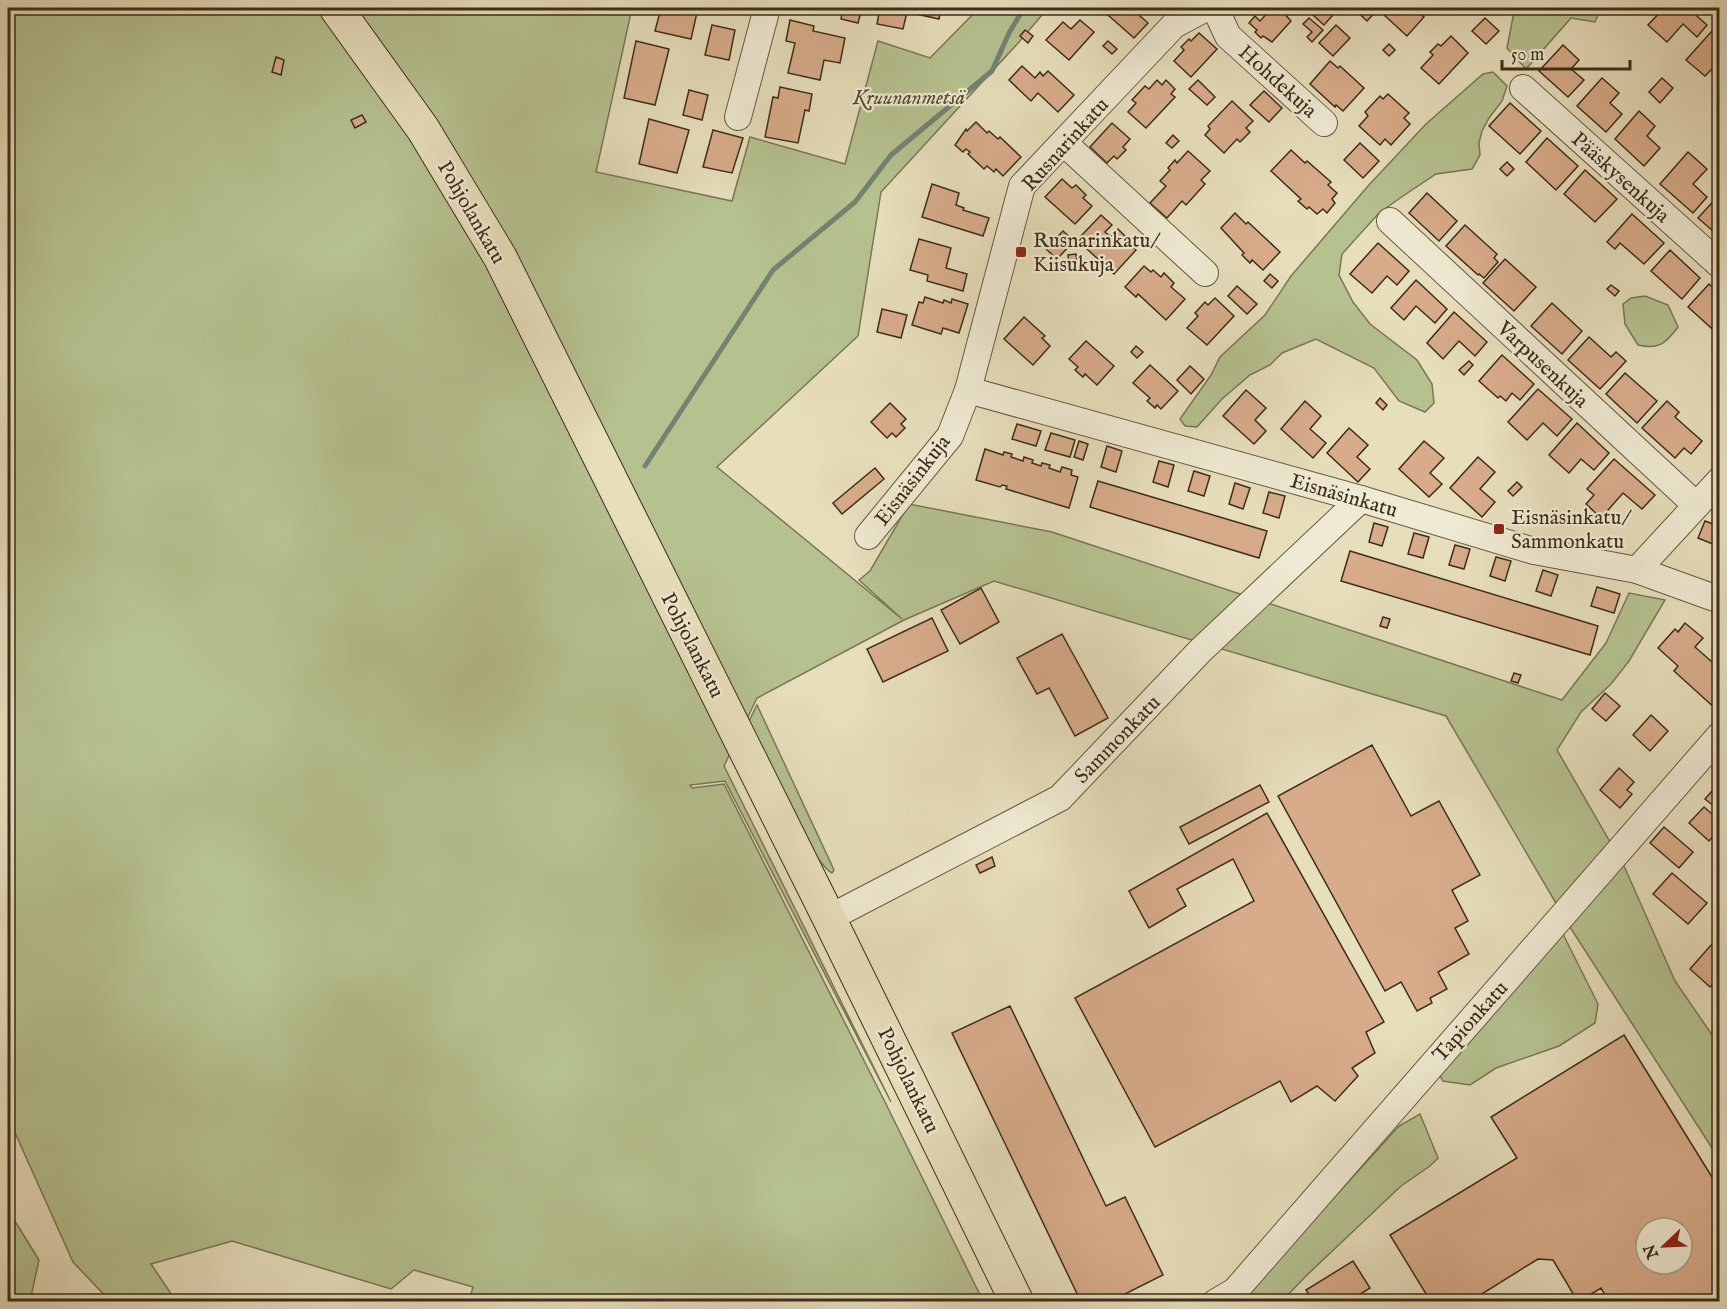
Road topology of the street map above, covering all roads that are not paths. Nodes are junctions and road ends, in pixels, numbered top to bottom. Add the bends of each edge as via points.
1 (336, 8) edge
2 (767, 8) edge
3 (1206, 8) edge
4 (1215, 8) edge
5 (1523, 88) dead end
6 (738, 117) dead end
7 (1324, 123) dead end
8 (1064, 143) junction
9 (1390, 221) dead end
10 (1719, 265) edge
11 (1205, 273) dead end
12 (968, 390) junction
13 (1719, 480) edge
14 (1361, 499) junction
15 (1696, 505) junction
16 (868, 536) dead end
17 (1637, 570) junction
18 (1719, 600) edge
19 (1719, 735) edge
20 (829, 918) junction
21 (1017, 1302) edge
22 (1216, 1302) edge

1 - 20 main road, Pohjolankatu via 423,129 500,257
2 - 6 street
3 - 8 street, Rusnarinkatu via 1174,26
4 - 7 street, Hohdekuja via 1228,36
5 - 10 street, Pääskysenkuja
8 - 11 street
8 - 12 street, Rusnarinkatu via 1022,186
9 - 15 street, Varpusenkuja
12 - 14 street, Eisnäsinkatu
12 - 16 street, Eisnäsinkuja via 950,436
13 - 15 street
14 - 17 street, Eisnäsinkatu via 1534,551
14 - 20 street, Sammonkatu via 1200,651 1060,798
15 - 17 street
17 - 18 street, Eisnäsinkatu
19 - 22 street, Tapionkatu via 1235,1291
20 - 21 main road, Pohjolankatu

